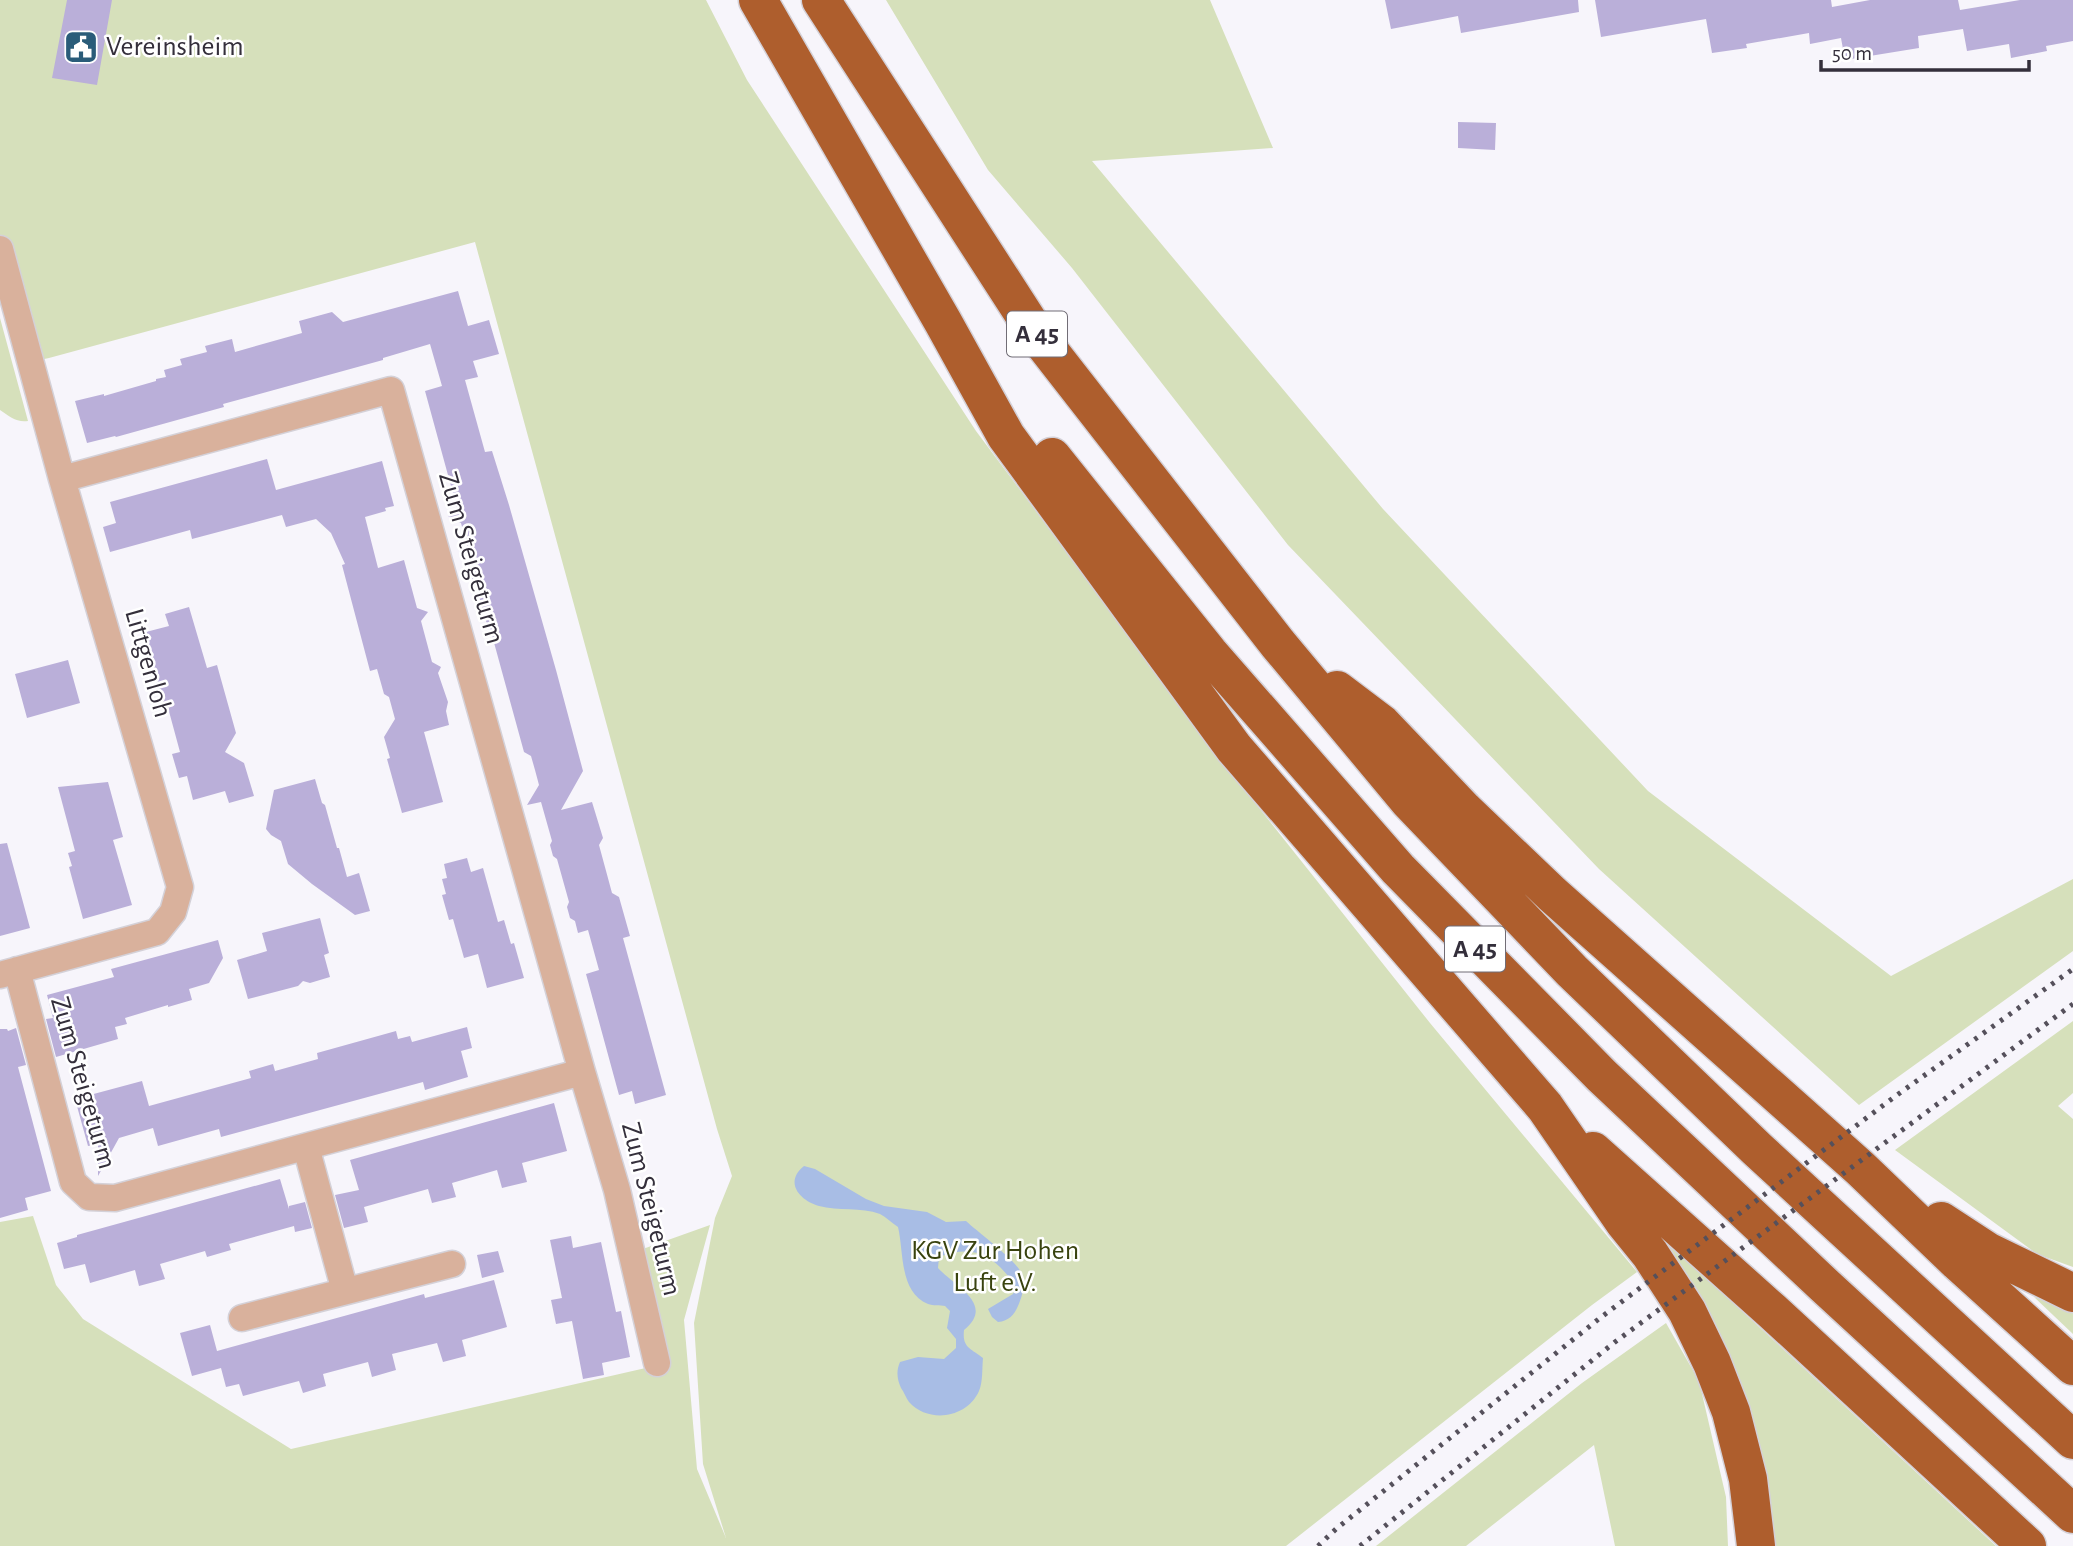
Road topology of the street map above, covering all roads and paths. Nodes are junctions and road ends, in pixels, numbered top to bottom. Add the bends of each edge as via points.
1 (758, 0) edge
2 (821, 0) edge
3 (0, 249) edge
4 (943, 322) junction
5 (62, 479) junction
6 (1278, 644) junction
7 (9, 972) edge
8 (582, 1072) junction
9 (1545, 1107) junction
10 (306, 1147) junction
11 (1860, 1168) junction
12 (452, 1264) dead end
13 (345, 1291) junction
14 (2073, 1293) edge
15 (242, 1318) dead end
16 (657, 1363) dead end
17 (2073, 1366) edge
18 (2073, 1440) edge
19 (2073, 1514) edge
20 (1756, 1546) edge
21 (2027, 1546) edge

1 - 4 highway, A 45
2 - 6 highway, A 45 via 1037,334
3 - 5 street, Littgenloh
4 - 9 highway via 1006,436 1234,748
4 - 19 highway, A 45 via 1209,653 1398,869 1602,1076
5 - 7 street, Littgenloh via 180,887 173,912 157,932
5 - 8 street, Zum Steigeturm via 391,390
6 - 11 highway via 1382,724 1552,894
6 - 18 highway, A 45 via 1409,801 1572,971 1756,1149
7 - 10 street, Zum Steigeturm via 73,1182 89,1197 115,1198
8 - 10 street, Zum Steigeturm
8 - 16 street, Zum Steigeturm via 617,1190
9 - 20 highway via 1650,1254 1687,1311 1712,1363 1731,1412 1748,1479
9 - 21 highway
10 - 13 street
11 - 14 highway via 1987,1251
11 - 17 highway
12 - 13 street
13 - 15 street

